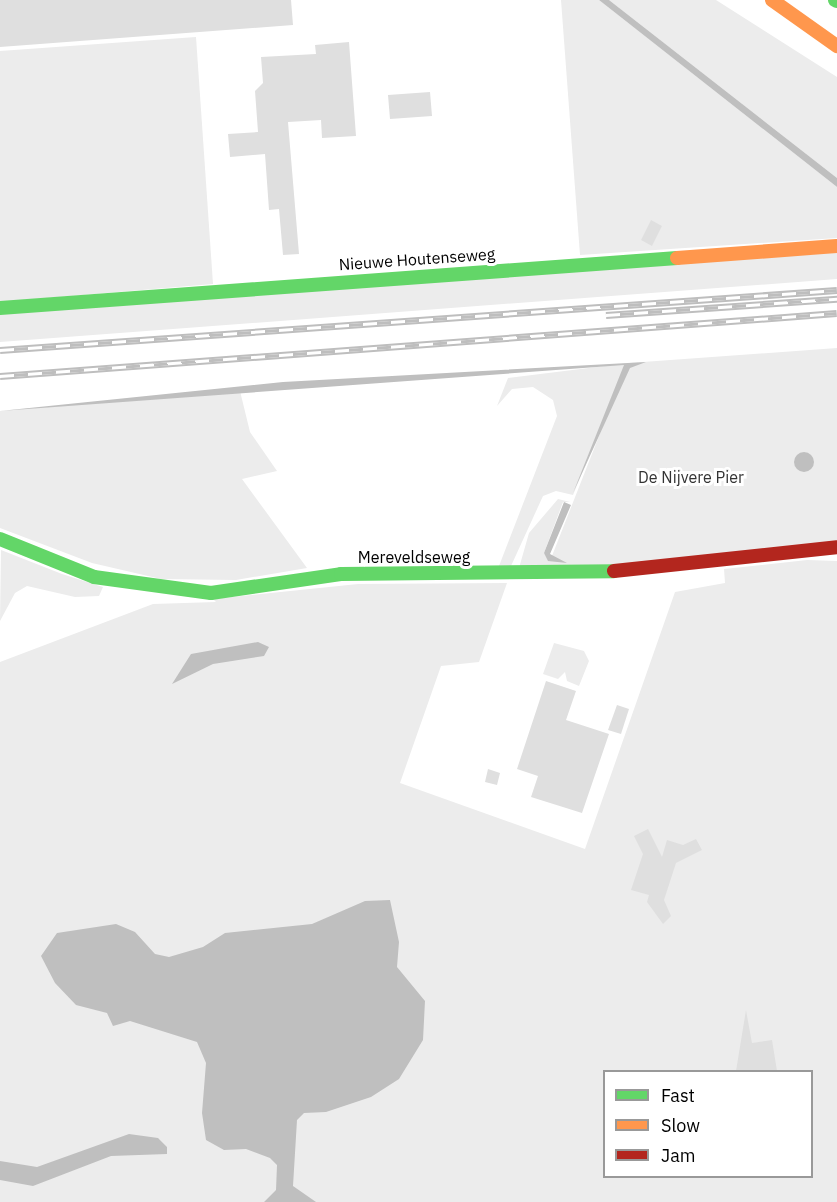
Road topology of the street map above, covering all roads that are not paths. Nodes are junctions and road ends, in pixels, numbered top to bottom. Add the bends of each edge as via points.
1 (772, 0) edge
2 (837, 46) edge
3 (837, 246) edge
4 (0, 308) edge
5 (0, 539) edge
6 (837, 547) edge

1 - 2 main road
3 - 4 main road, Nieuwe Houtenseweg
5 - 6 main road, Mereveldseweg via 94,577 151,589 211,593 341,574 591,573

